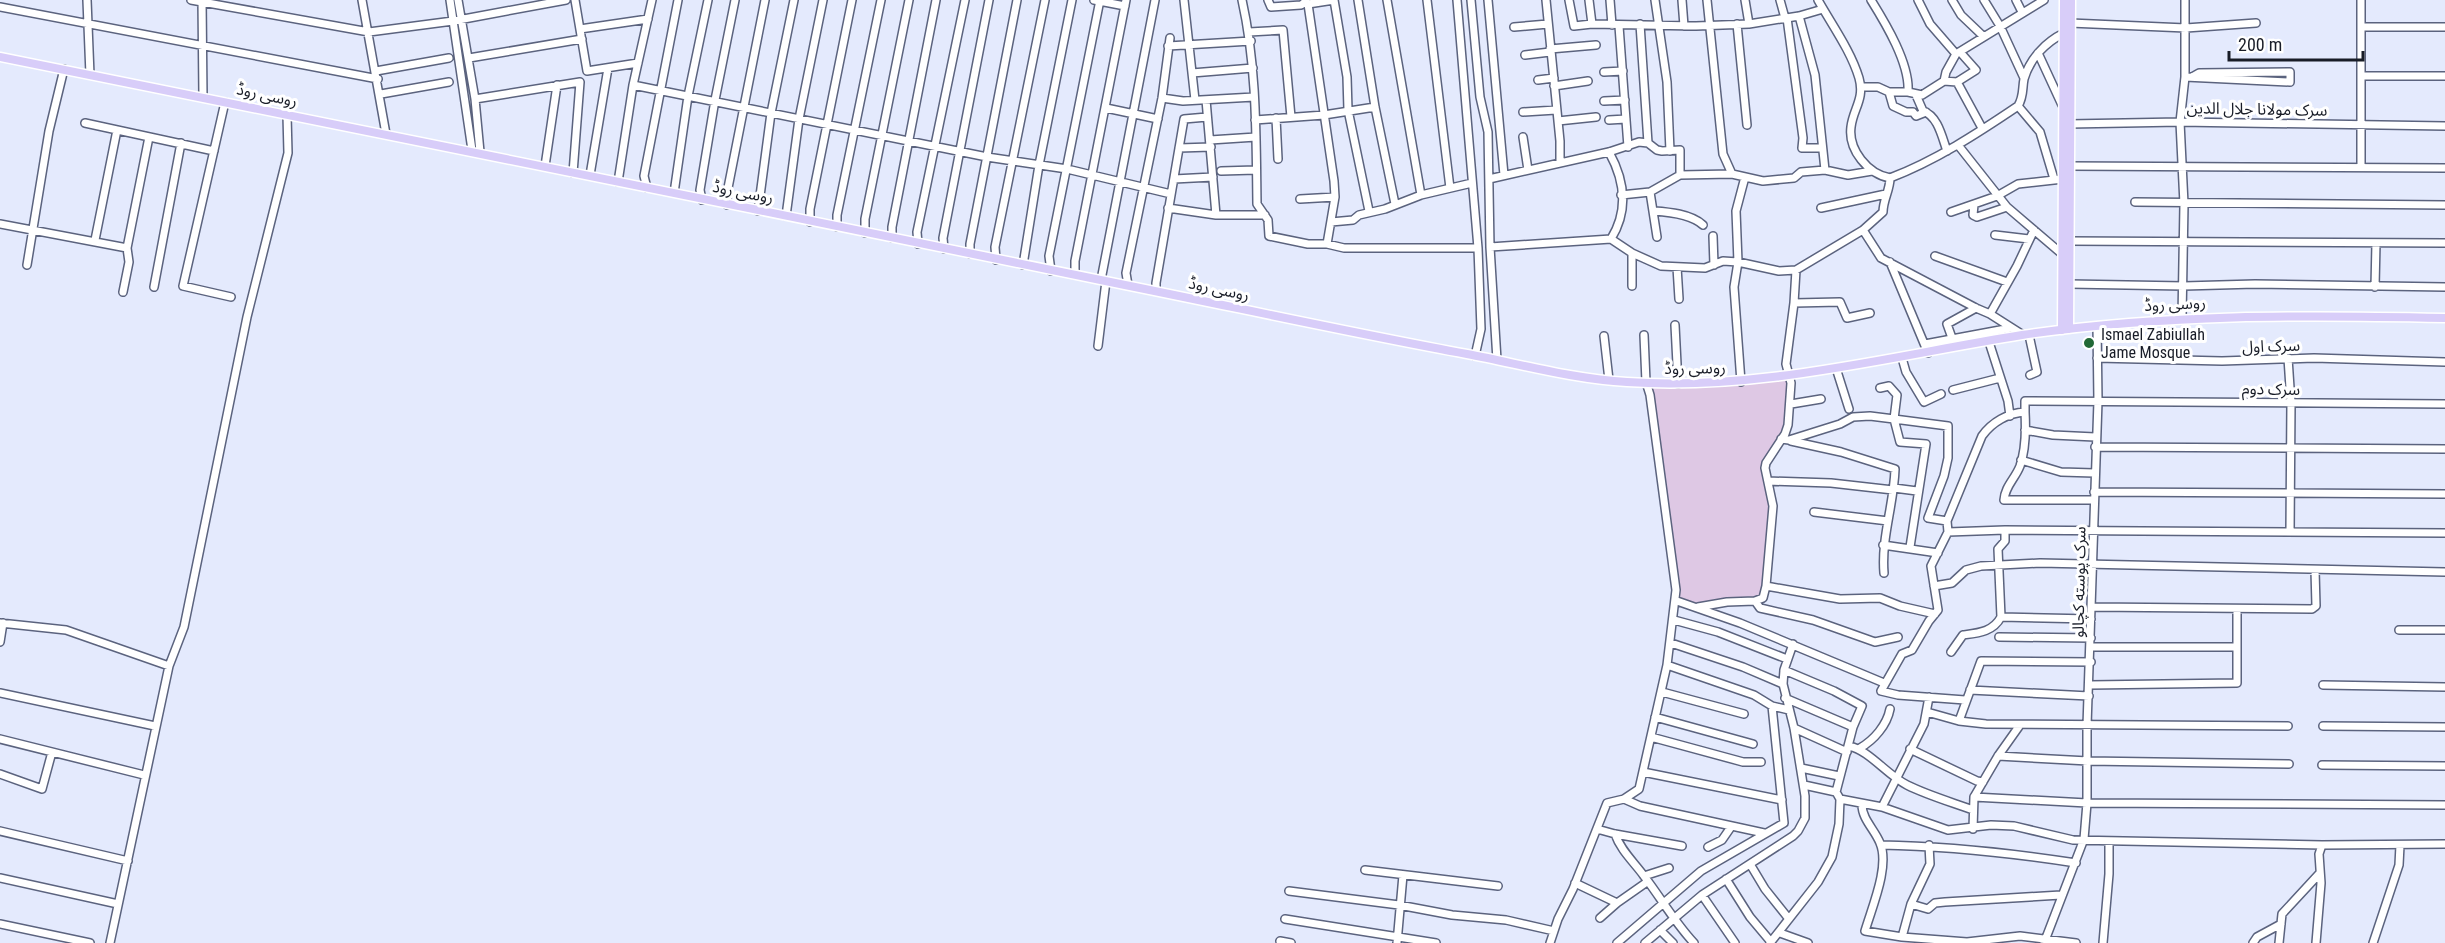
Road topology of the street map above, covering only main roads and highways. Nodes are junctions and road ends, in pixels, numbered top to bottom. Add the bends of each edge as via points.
1 (2064, 0) edge
2 (2071, 0) edge
3 (0, 57) edge
4 (2066, 107) junction
5 (2445, 318) edge
6 (2066, 330) junction

1 - 4 main road
2 - 4 main road
3 - 6 main road, روسی روڈ via 1609,380 1741,382 1902,358 1927,349
4 - 6 main road
4 - 6 main road via 2058,179
5 - 6 main road, روسی روڈ via 2182,318

